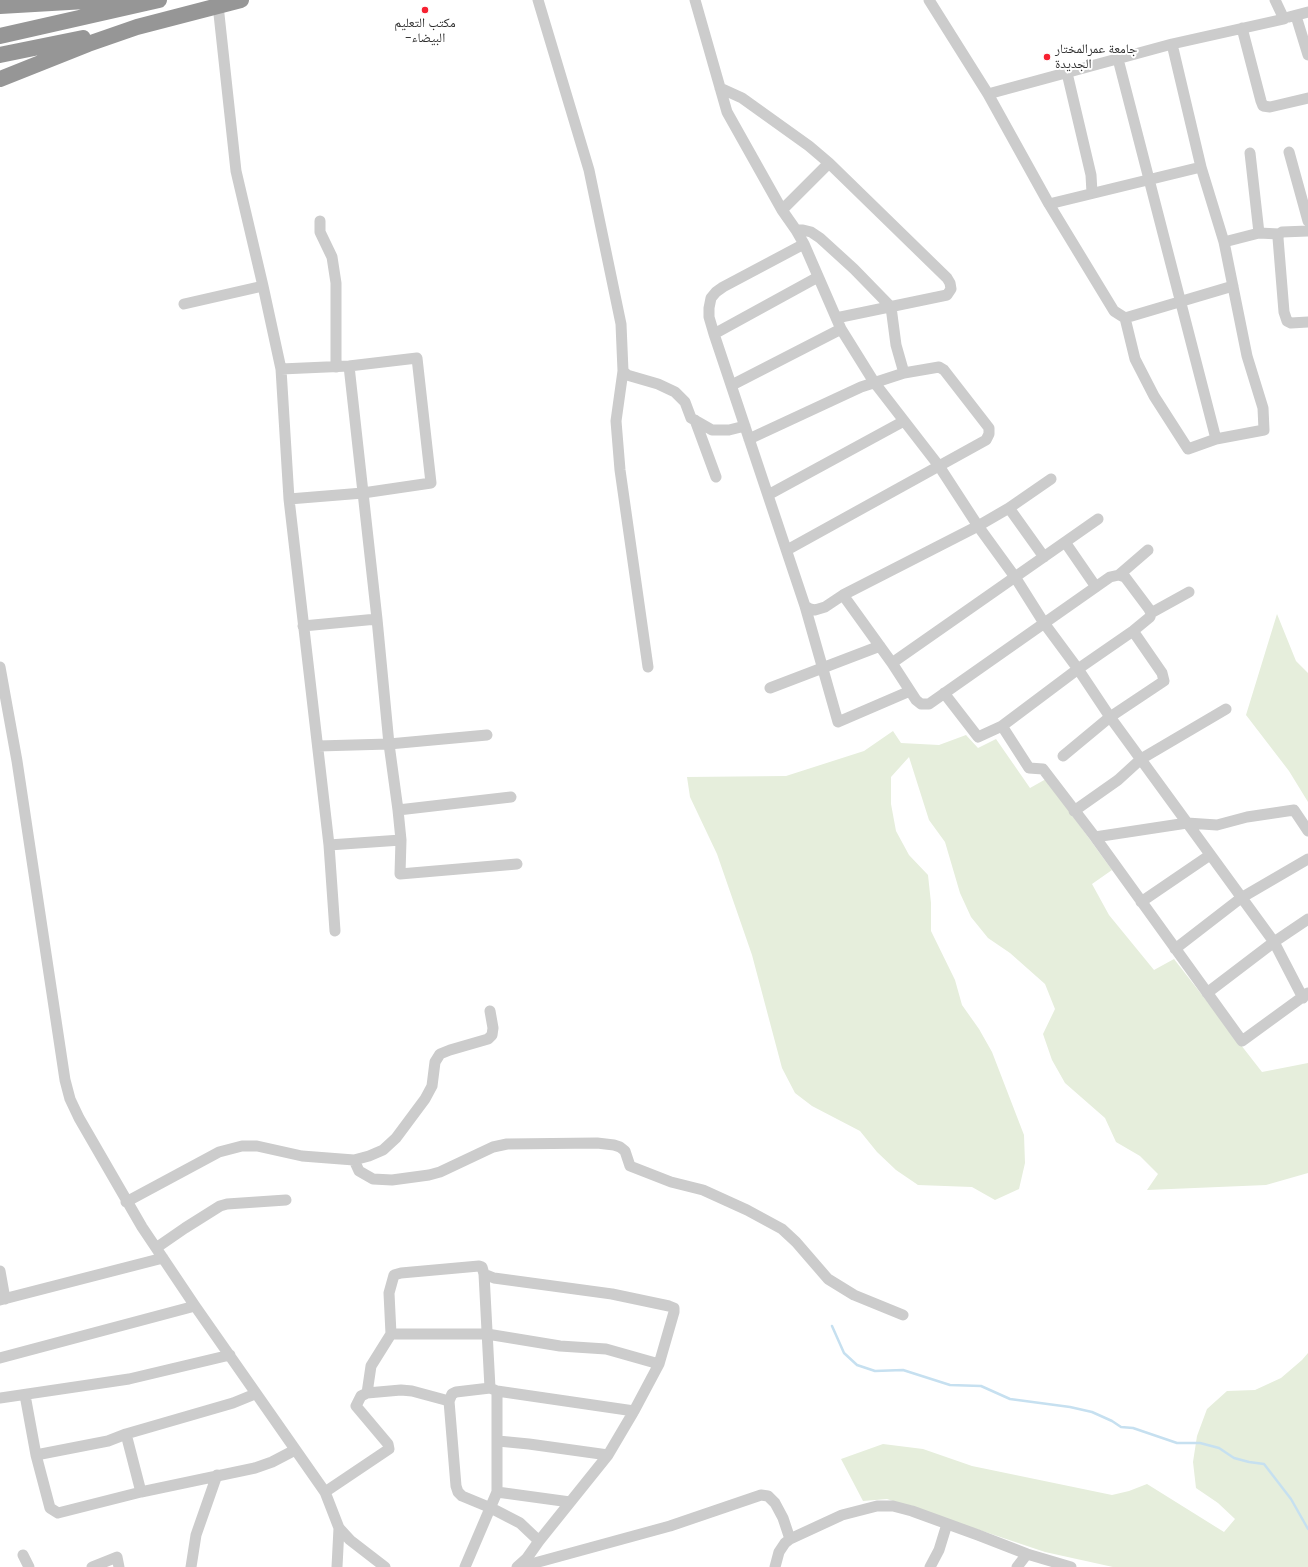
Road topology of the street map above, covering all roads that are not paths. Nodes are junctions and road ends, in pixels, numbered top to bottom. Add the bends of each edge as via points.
1 (159, 0) edge
2 (241, 0) edge
3 (538, 0) edge
4 (696, 0) edge
5 (929, 0) edge
6 (1275, 0) edge
7 (141, 5) junction
8 (218, 5) junction
9 (0, 6) edge
10 (1308, 12) edge
11 (1296, 16) junction
12 (1284, 19) junction
13 (137, 27) junction
14 (1242, 28) junction
15 (0, 36) edge
16 (1172, 44) junction
17 (0, 55) edge
18 (1308, 55) edge
19 (1118, 59) junction
20 (1067, 73) junction
21 (0, 80) edge
22 (720, 88) junction
23 (988, 94) junction
24 (1308, 98) edge
25 (1289, 152) dead end
26 (1250, 153) dead end
27 (829, 163) junction
28 (1202, 167) junction
29 (1148, 179) junction
30 (1092, 193) junction
31 (1049, 204) junction
32 (782, 210) junction
33 (320, 221) dead end
34 (1308, 221) edge
35 (796, 230) junction
36 (1308, 231) edge
37 (1259, 233) junction
38 (1279, 234) junction
39 (1224, 242) junction
40 (804, 244) junction
41 (818, 277) junction
42 (263, 286) junction
43 (1233, 286) junction
44 (1180, 302) junction
45 (184, 304) dead end
46 (891, 307) junction
47 (836, 318) junction
48 (1125, 318) junction
49 (1308, 322) edge
50 (841, 329) junction
51 (714, 334) junction
52 (349, 366) junction
53 (336, 367) junction
54 (281, 369) junction
55 (623, 371) junction
56 (904, 373) junction
57 (874, 382) junction
58 (732, 385) junction
59 (695, 420) junction
60 (904, 421) junction
61 (745, 426) junction
62 (749, 439) junction
63 (1216, 439) junction
64 (939, 466) junction
65 (716, 477) dead end
66 (1051, 479) dead end
67 (363, 492) junction
68 (768, 495) junction
69 (289, 499) junction
70 (1009, 508) junction
71 (1098, 519) dead end
72 (978, 526) junction
73 (1065, 542) junction
74 (787, 550) junction
75 (1148, 550) dead end
76 (1044, 557) junction
77 (1119, 575) junction
78 (1015, 577) junction
79 (1096, 587) junction
80 (1188, 592) dead end
81 (843, 595) junction
82 (805, 606) junction
83 (1150, 613) junction
84 (377, 619) junction
85 (1044, 623) junction
86 (302, 626) junction
87 (1133, 631) junction
88 (880, 646) junction
89 (892, 663) junction
90 (0, 666) edge
91 (648, 667) dead end
92 (823, 668) junction
93 (1078, 669) junction
94 (770, 688) dead end
95 (910, 691) junction
96 (944, 694) junction
97 (1226, 709) dead end
98 (1110, 717) junction
99 (1002, 726) junction
100 (487, 735) dead end
101 (389, 744) junction
102 (318, 746) junction
103 (1063, 756) dead end
104 (1141, 759) junction
105 (511, 797) dead end
106 (398, 810) junction
107 (1074, 810) junction
108 (1187, 823) junction
109 (1308, 831) edge
110 (1095, 837) junction
111 (401, 840) junction
112 (329, 845) junction
113 (1210, 855) junction
114 (1308, 859) edge
115 (517, 864) dead end
116 (1242, 898) junction
117 (1141, 902) junction
118 (1308, 919) edge
119 (335, 932) dead end
120 (1274, 942) junction
121 (1175, 949) junction
122 (1207, 993) junction
123 (1305, 996) edge
124 (490, 1011) dead end
125 (354, 1160) junction
126 (286, 1200) dead end
127 (126, 1202) junction
128 (156, 1248) junction
129 (163, 1258) junction
130 (0, 1271) edge
131 (484, 1274) junction
132 (3, 1300) edge
133 (194, 1306) junction
134 (903, 1315) dead end
135 (391, 1334) junction
136 (487, 1334) junction
137 (230, 1356) junction
138 (0, 1358) edge
139 (659, 1364) junction
140 (494, 1389) junction
141 (367, 1393) junction
142 (255, 1394) junction
143 (25, 1395) junction
144 (0, 1398) edge
145 (449, 1401) junction
146 (634, 1411) junction
147 (126, 1434) junction
148 (498, 1441) junction
149 (295, 1450) junction
150 (36, 1455) junction
151 (608, 1455) junction
152 (217, 1475) junction
153 (141, 1492) junction
154 (325, 1492) junction
155 (497, 1492) junction
156 (570, 1502) junction
157 (491, 1508) junction
158 (947, 1524) junction
159 (339, 1528) junction
160 (790, 1539) junction
161 (539, 1540) junction
162 (1027, 1554) junction
163 (23, 1555) dead end
164 (29, 1567) edge
165 (92, 1567) edge
166 (119, 1567) edge
167 (191, 1567) edge
168 (337, 1567) edge
169 (385, 1567) edge
170 (465, 1567) edge
171 (518, 1567) edge
172 (775, 1567) edge
173 (930, 1567) edge
174 (1017, 1567) edge
175 (1071, 1567) edge

1 - 7 highway
2 - 8 highway
3 - 55 street via 589,170 622,324
4 - 22 street
5 - 23 street
6 - 12 street
7 - 9 highway via 99,1
7 - 15 highway
8 - 13 highway
8 - 42 street via 236,171
10 - 11 street
11 - 12 street
11 - 18 street
12 - 14 street
13 - 17 highway
13 - 21 highway
14 - 16 street
14 - 24 street via 1264,106 1270,107
16 - 19 street
16 - 28 street
19 - 20 street
19 - 29 street
20 - 23 street
20 - 30 street via 1091,175
22 - 27 street via 742,98
22 - 32 street via 735,128
23 - 31 street
25 - 34 street
26 - 37 street
27 - 32 street
27 - 46 street via 950,283 951,289 947,295
28 - 29 street
28 - 39 street
29 - 30 street
29 - 44 street
30 - 31 street
31 - 48 street via 1114,311
32 - 35 street
33 - 53 street via 320,232 332,257 336,283
35 - 40 street
35 - 46 street via 811,232 820,238
36 - 38 street
37 - 38 street
37 - 39 street
38 - 49 street via 1285,316 1291,323
39 - 43 street
40 - 41 street
40 - 51 street via 716,292 709,308
41 - 47 street
41 - 51 street
42 - 45 street
42 - 54 street
43 - 44 street
43 - 63 street via 1247,356 1263,408 1264,430
44 - 48 street
44 - 63 street
46 - 47 street
46 - 56 street via 896,345
47 - 50 street
48 - 63 street via 1135,359 1154,396 1188,449
50 - 57 street
50 - 58 street
51 - 58 street
52 - 53 street
52 - 67 street
52 - 67 street via 417,358 430,483
53 - 54 street
54 - 69 street
55 - 59 street via 627,375 675,392 685,402 691,418
55 - 91 street via 616,421 617,435
56 - 57 street
56 - 64 street via 939,367 944,370 989,428 986,440
57 - 60 street
57 - 62 street
58 - 61 street
59 - 61 street via 712,430 729,430
59 - 65 street
60 - 64 street
60 - 68 street
61 - 62 street
62 - 68 street
64 - 72 street
64 - 74 street
66 - 70 street
67 - 69 street
67 - 84 street
68 - 74 street
69 - 86 street
70 - 72 street
70 - 76 street
71 - 73 street
72 - 78 street
72 - 81 street
73 - 76 street
73 - 79 street
74 - 82 street
75 - 77 street
76 - 78 street
77 - 79 street via 1110,577
77 - 83 street via 1125,577
78 - 85 street
78 - 89 street
79 - 85 street
80 - 83 street
81 - 82 street via 815,610
81 - 88 street
82 - 92 street
83 - 87 street via 1147,620
84 - 86 street
84 - 101 street
85 - 93 street
85 - 96 street
86 - 102 street
87 - 93 street
87 - 98 street via 1162,673 1164,681
88 - 89 street
88 - 92 street
89 - 95 street
90 - 127 street via 17,761 65,1080 78,1118
92 - 94 street
92 - 95 street via 838,722
93 - 98 street
93 - 99 street
95 - 96 street via 921,704 929,704
96 - 99 street via 978,737
97 - 104 street
98 - 103 street
98 - 104 street
99 - 107 street via 1029,768 1043,769
100 - 101 street
101 - 102 street
101 - 106 street
102 - 112 street
104 - 107 street via 1118,780
104 - 108 street
105 - 106 street
106 - 111 street
107 - 110 street
108 - 109 street via 1217,825 1247,817 1294,810
108 - 110 street
108 - 113 street
110 - 117 street
111 - 112 street
111 - 115 street via 400,874
112 - 119 street
113 - 116 street
113 - 117 street
114 - 116 street
116 - 120 street
116 - 121 street
117 - 121 street
118 - 120 street
120 - 122 street
120 - 123 street
121 - 122 street
122 - 123 street via 1242,1041
124 - 125 street via 492,1035 488,1039 440,1054 435,1062 432,1086 396,1138 383,1150
125 - 127 street via 302,1156 257,1146 242,1146 219,1152
125 - 134 street via 359,1170 373,1179 392,1180 440,1172 493,1147 507,1144 614,1145 625,1151 630,1166 671,1182 703,1190 782,1229 828,1279 854,1295
126 - 128 street via 220,1206
127 - 128 street
128 - 129 street
129 - 132 street
129 - 133 street
130 - 132 street
131 - 135 street via 482,1267 479,1266 394,1275 389,1293
131 - 136 street
131 - 139 street via 494,1278 612,1294 674,1308
133 - 137 street
133 - 138 street
135 - 136 street
135 - 141 street via 371,1366
136 - 139 street via 560,1346 606,1349
136 - 140 street
137 - 142 street
137 - 143 street via 129,1379
139 - 146 street
140 - 145 street via 456,1392
140 - 146 street
140 - 148 street
141 - 145 street via 412,1391
141 - 154 street via 361,1396 356,1406 388,1444 389,1450
142 - 147 street via 234,1403
142 - 149 street
143 - 144 street
143 - 150 street
145 - 157 street via 458,1492
146 - 151 street
147 - 150 street via 108,1441
147 - 153 street
148 - 151 street
148 - 155 street
149 - 152 street via 255,1468
149 - 154 street
150 - 153 street via 50,1508 58,1513
151 - 156 street
152 - 153 street
152 - 167 street via 196,1535
154 - 159 street
155 - 156 street
155 - 157 street
156 - 161 street
157 - 161 street via 520,1523
157 - 170 street
158 - 160 street via 893,1506 876,1506 842,1515
158 - 162 street
158 - 173 street via 939,1550
159 - 168 street
159 - 169 street via 350,1540
160 - 171 street via 775,1503 768,1496 761,1495 670,1526
160 - 172 street via 779,1552
161 - 171 street
162 - 174 street
162 - 175 street
163 - 164 street
165 - 166 street via 117,1557

